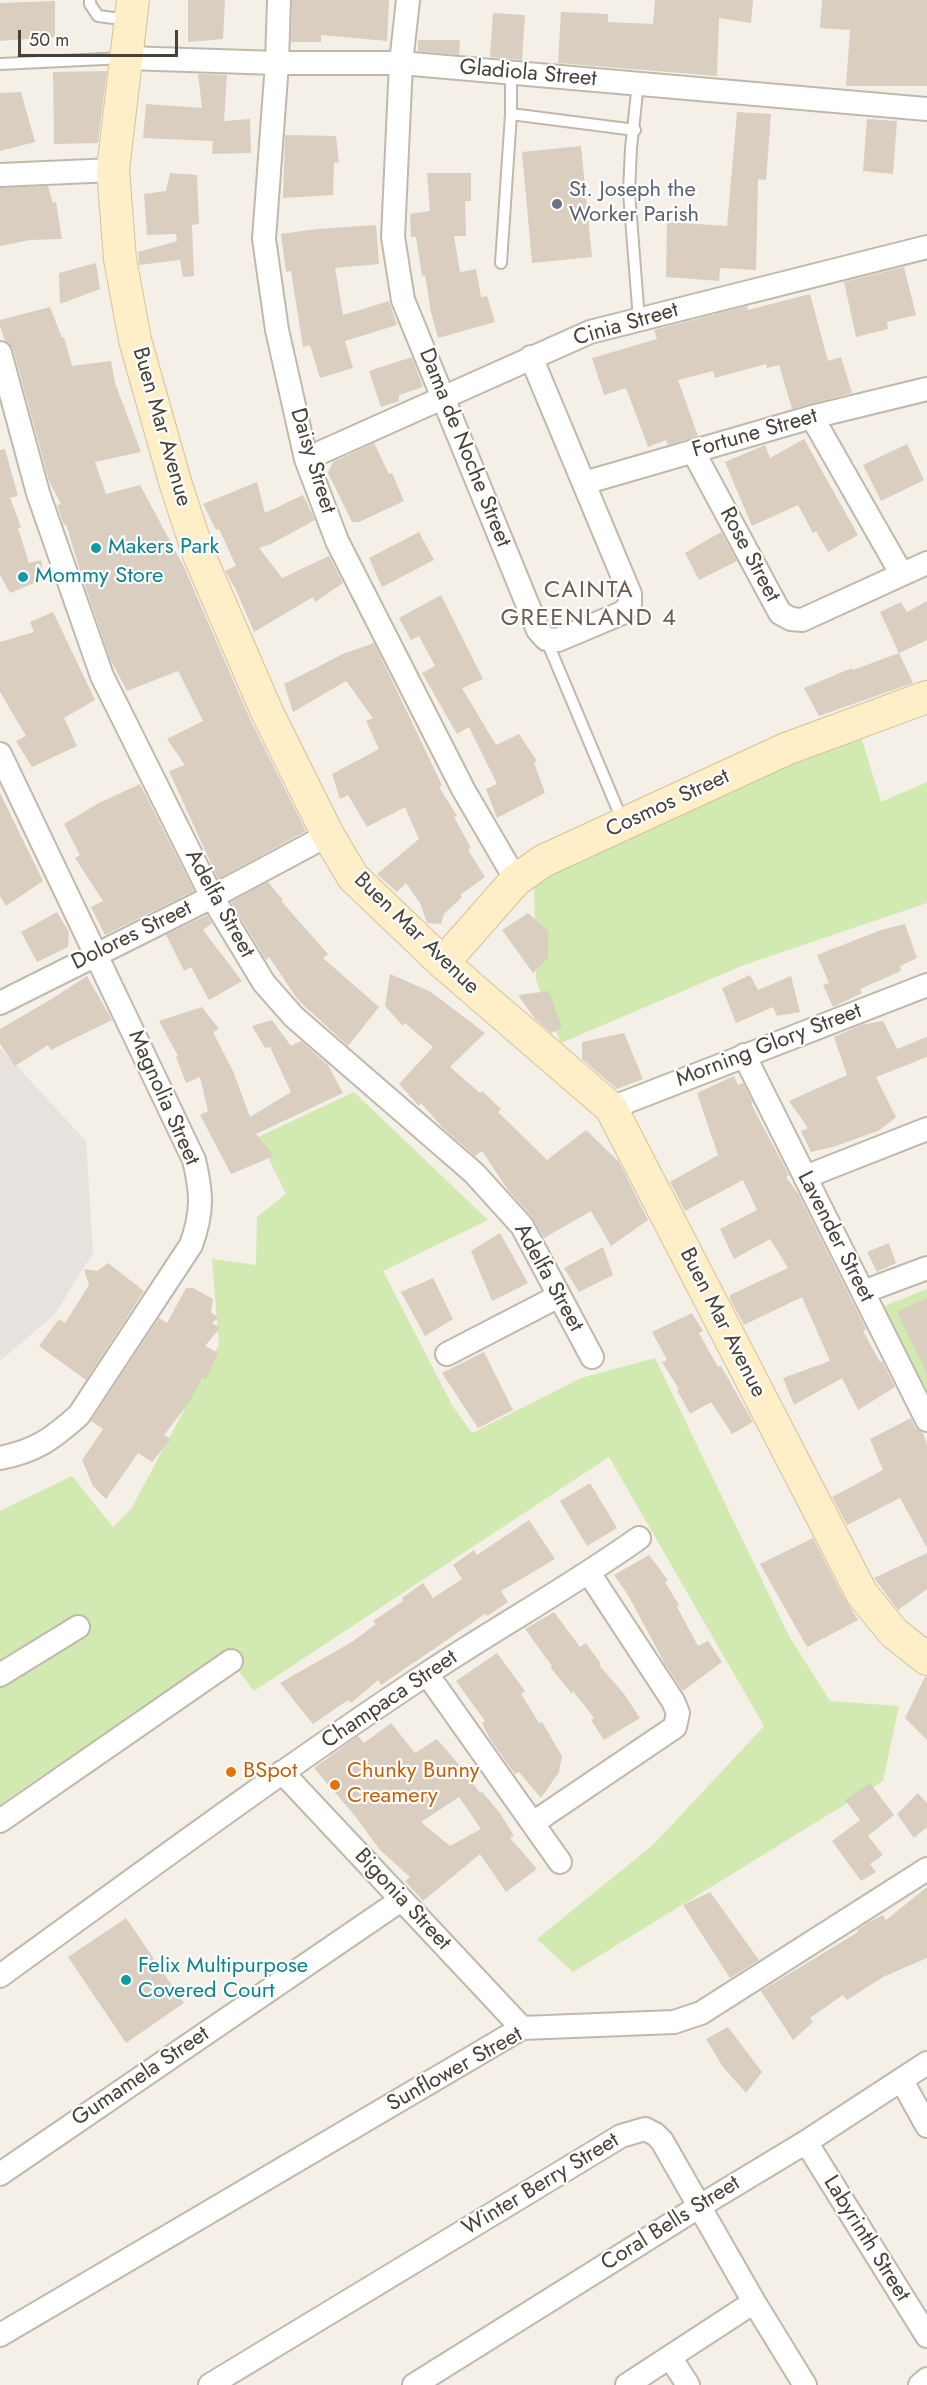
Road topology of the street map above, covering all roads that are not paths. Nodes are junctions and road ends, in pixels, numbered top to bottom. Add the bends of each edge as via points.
1 (90, 0) edge
2 (279, 0) edge
3 (408, 0) edge
4 (132, 10) edge
5 (127, 58) junction
6 (277, 63) junction
7 (401, 63) junction
8 (0, 64) edge
9 (511, 72) junction
10 (639, 83) junction
11 (927, 109) edge
12 (511, 114) junction
13 (635, 130) junction
14 (113, 170) junction
15 (0, 175) edge
16 (927, 247) edge
17 (501, 263) dead end
18 (639, 320) junction
19 (0, 353) edge
20 (531, 357) junction
21 (927, 389) edge
22 (443, 397) junction
23 (812, 417) junction
24 (693, 451) junction
25 (306, 459) junction
26 (584, 483) junction
27 (927, 563) edge
28 (901, 573) junction
29 (546, 639) junction
30 (927, 697) edge
31 (0, 754) edge
32 (624, 825) junction
33 (328, 836) junction
34 (516, 880) junction
35 (212, 897) junction
36 (96, 954) junction
37 (442, 963) junction
38 (927, 984) edge
39 (0, 1003) edge
40 (744, 1055) junction
41 (611, 1108) junction
42 (927, 1129) edge
43 (805, 1177) junction
44 (927, 1268) edge
45 (863, 1292) junction
46 (560, 1296) junction
47 (447, 1354) dead end
48 (592, 1357) dead end
49 (927, 1420) edge
50 (0, 1458) edge
51 (639, 1538) dead end
52 (589, 1574) junction
53 (78, 1627) dead end
54 (927, 1659) edge
55 (231, 1661) dead end
56 (427, 1674) junction
57 (0, 1675) edge
58 (282, 1772) junction
59 (0, 1821) edge
60 (533, 1823) junction
61 (560, 1862) dead end
62 (927, 1869) edge
63 (401, 1900) junction
64 (0, 1976) edge
65 (522, 2028) junction
66 (927, 2063) edge
67 (902, 2080) junction
68 (927, 2126) edge
69 (806, 2142) junction
70 (0, 2174) edge
71 (700, 2206) junction
72 (754, 2302) junction
73 (0, 2335) edge
74 (927, 2336) edge
75 (669, 2358) junction
76 (927, 2379) edge
77 (210, 2385) edge
78 (414, 2385) edge
79 (627, 2385) edge
80 (688, 2385) edge
81 (805, 2385) edge
82 (920, 2385) edge

1 - 4 lane via 98,16
2 - 6 street, Daisy Street
3 - 7 street, Dama de Noche Street
4 - 5 street, Buen Mar Avenue
5 - 6 street, Gladiola Street
5 - 8 lane
5 - 14 street, Buen Mar Avenue
6 - 7 street, Gladiola Street
6 - 25 street, Daisy Street via 264,239 277,330
7 - 9 street, Gladiola Street
7 - 22 street, Dama de Noche Street via 393,237 403,300
9 - 10 street, Gladiola Street
9 - 12 lane
10 - 11 street, Gladiola Street
10 - 13 lane
12 - 13 lane
12 - 17 lane
13 - 18 lane via 629,192
14 - 15 street
14 - 33 street, Buen Mar Avenue via 120,259 135,339 176,485 196,545 267,712
16 - 18 street, Cinia Street
18 - 20 street, Cinia Street via 590,332
19 - 35 street, Adelfa Street via 38,493 102,676
20 - 22 street, Cinia Street
20 - 26 street
21 - 23 street, Fortune Street
22 - 25 street, Cinia Street
22 - 29 street, Dama de Noche Street via 538,630
23 - 24 street, Fortune Street
23 - 28 street
24 - 26 street, Fortune Street
24 - 28 street, Rose Street via 780,613 802,620
25 - 34 street, Daisy Street via 337,541 463,789
26 - 29 street via 630,594 630,605 622,613 558,640
27 - 28 street, Rose Street
29 - 32 lane
30 - 32 street, Cosmos Street via 786,749
31 - 36 street, Magnolia Street
32 - 34 street, Cosmos Street via 543,861
33 - 35 street, Dolores Street
33 - 37 street, Buen Mar Avenue via 353,877
34 - 37 street, Cosmos Street
35 - 36 street, Dolores Street
35 - 46 street, Adelfa Street via 264,983 294,1017 474,1173 522,1226
36 - 39 street, Dolores Street
36 - 50 street, Magnolia Street via 194,1160 200,1222 191,1245 80,1415 57,1435 26,1453
37 - 41 street, Buen Mar Avenue
38 - 40 street, Morning Glory Street
40 - 41 street, Morning Glory Street
40 - 43 street, Lavender Street
41 - 54 street, Buen Mar Avenue via 862,1594 894,1633
42 - 43 street
43 - 45 street, Lavender Street
44 - 45 street
45 - 49 street, Lavender Street
46 - 47 street
46 - 48 street, Adelfa Street
51 - 52 street, Champaca Street
52 - 56 street, Champaca Street
52 - 60 street via 673,1701 677,1720 675,1726
53 - 57 street
55 - 59 street
56 - 58 street, Champaca Street
56 - 60 street
58 - 63 street, Bigonia Street
58 - 64 street, Champaca Street
60 - 61 street
62 - 65 street, Sunflower Street via 701,2013 674,2022
63 - 65 street, Bigonia Street
63 - 70 street, Gumamela Street
65 - 73 street, Sunflower Street
66 - 67 street, Coral Bells Street
67 - 68 street
67 - 69 street, Coral Bells Street
69 - 71 street, Coral Bells Street
69 - 74 street, Labyrinth Street
71 - 72 street, Winter Berry Street
71 - 77 street, Winter Berry Street via 662,2141 645,2129 632,2132
71 - 78 street, Coral Bells Street
72 - 75 street
72 - 81 street, Winter Berry Street
75 - 79 street
75 - 80 street
76 - 82 street

